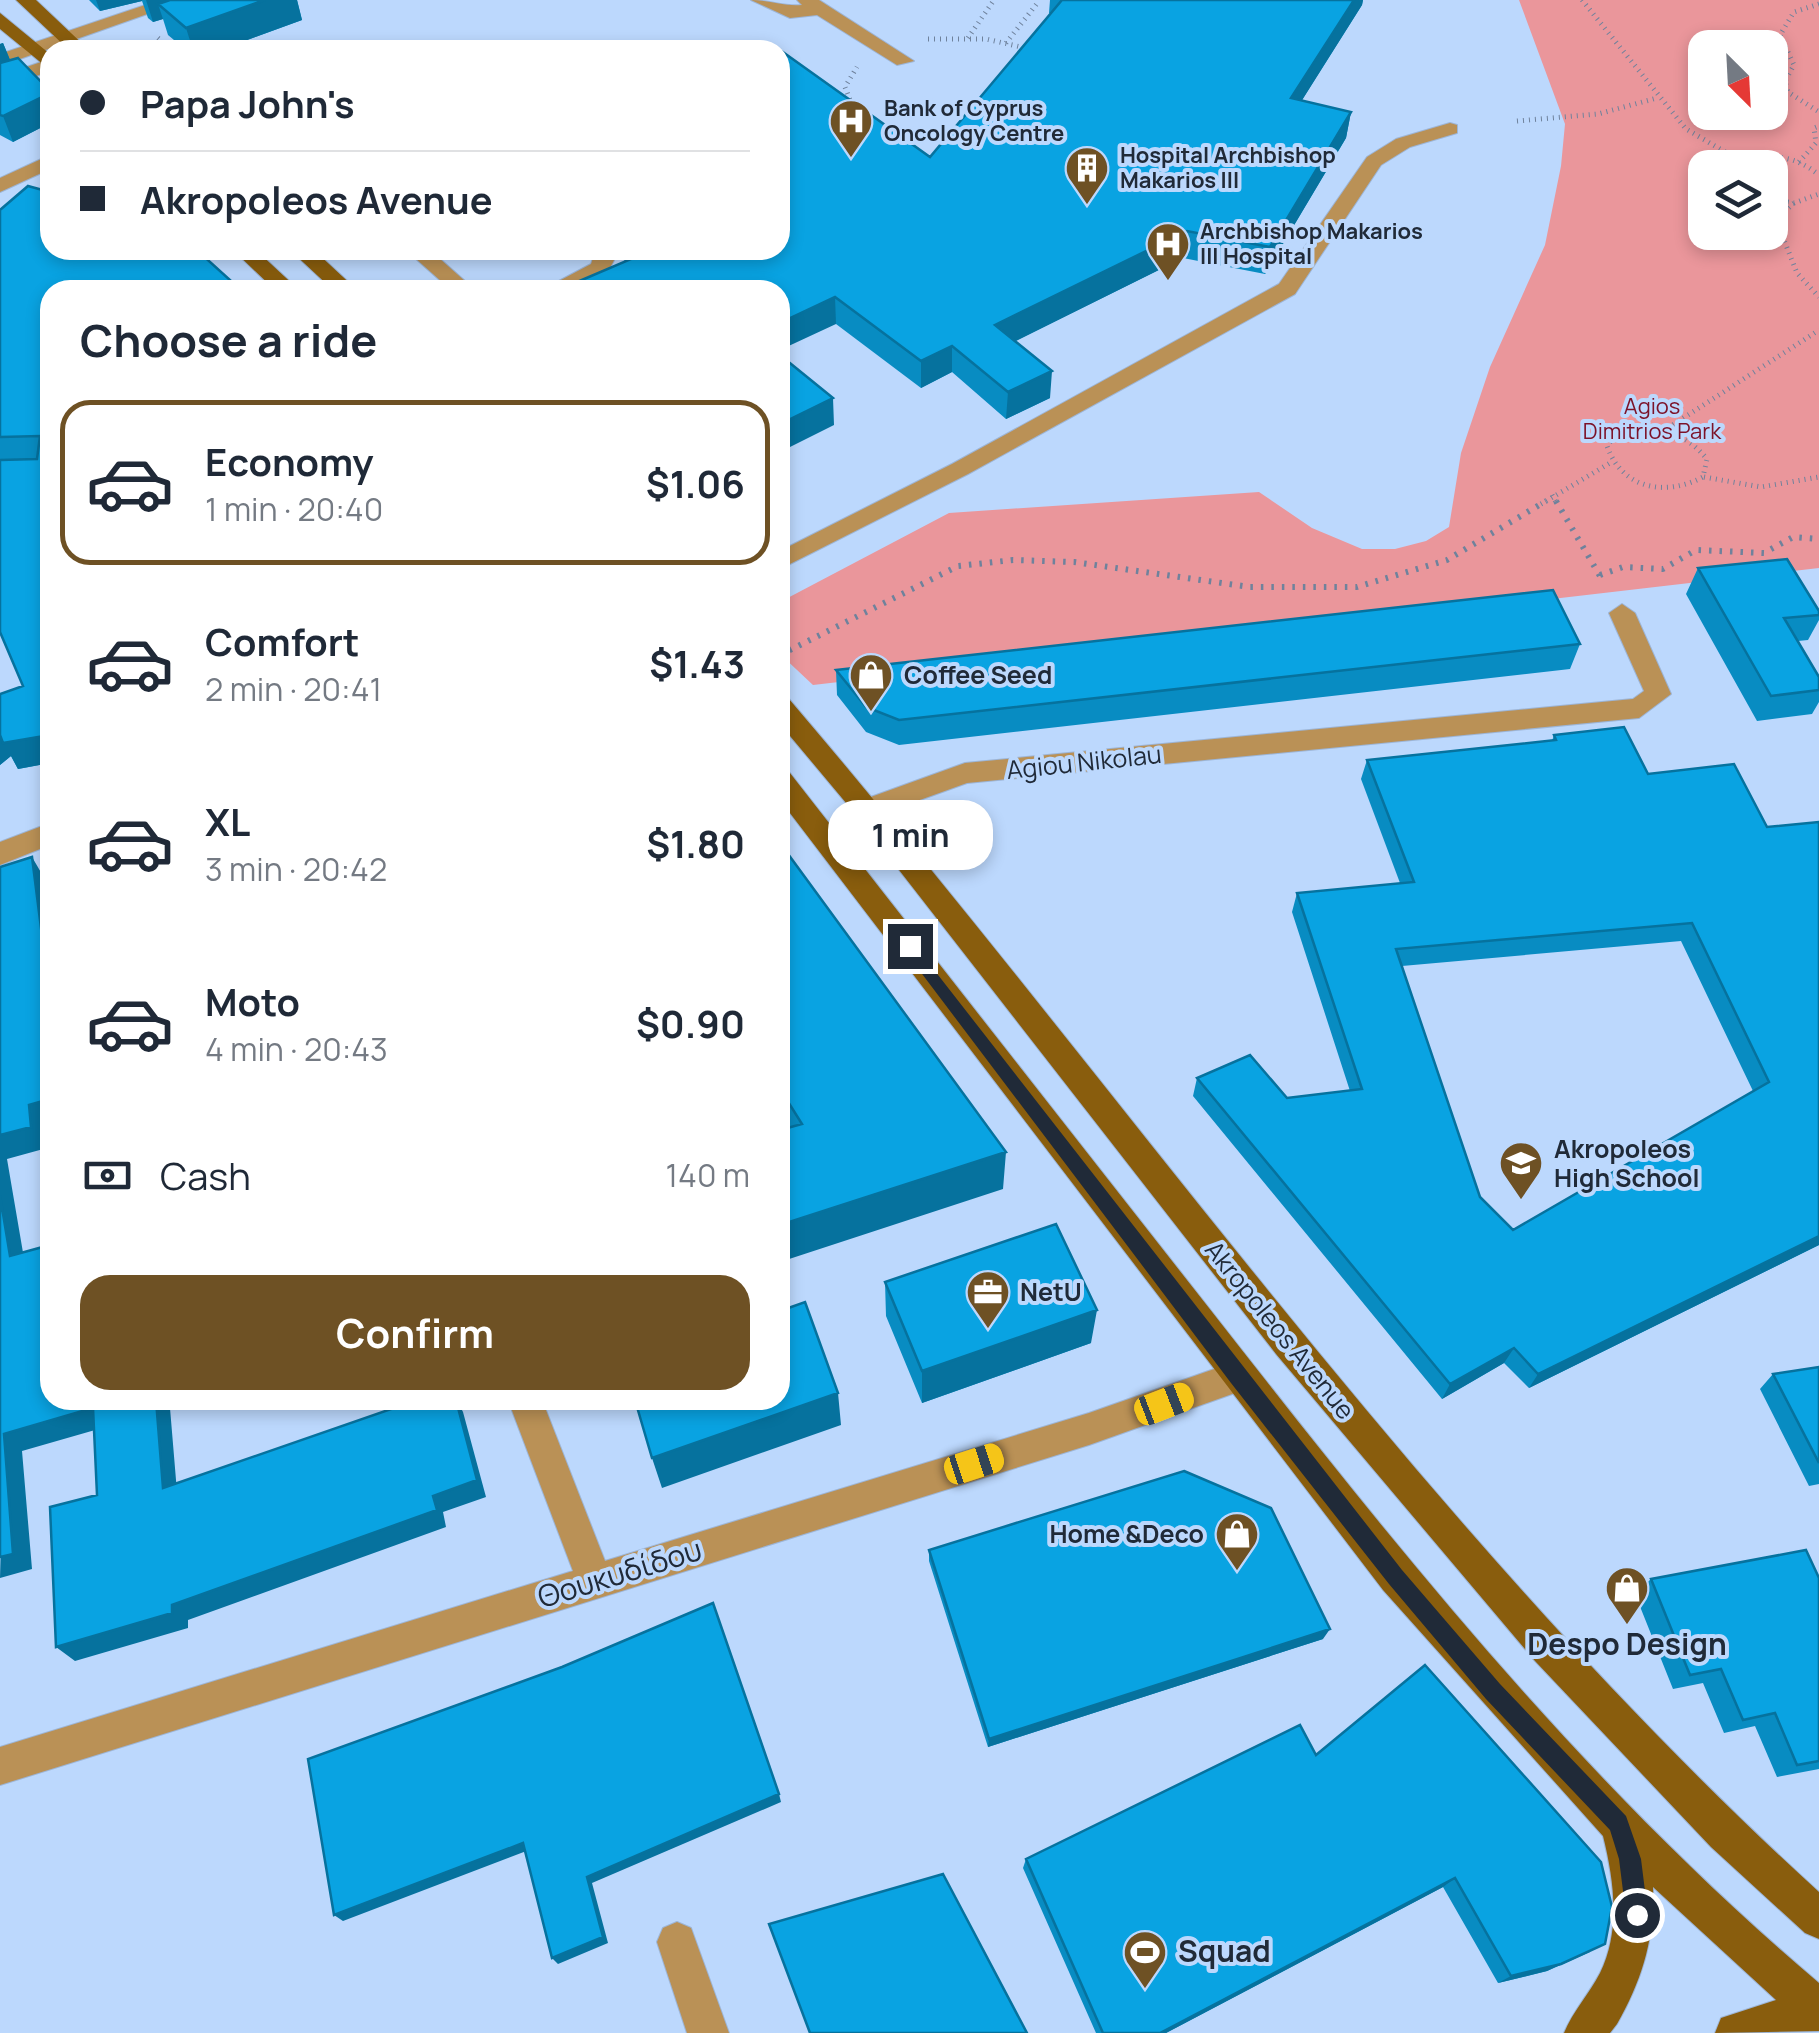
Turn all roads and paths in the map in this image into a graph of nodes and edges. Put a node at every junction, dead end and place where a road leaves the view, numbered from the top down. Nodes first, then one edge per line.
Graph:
1 (25, 0) edge
2 (760, 0) edge
3 (994, 0) edge
4 (1582, 0) edge
5 (1039, 1) edge
6 (813, 4) edge
7 (1819, 4) edge
8 (180, 18) edge
9 (0, 19) edge
10 (968, 38) junction
11 (69, 40) edge
12 (89, 40) edge
13 (121, 40) edge
14 (160, 40) dead end
15 (922, 40) dead end
16 (1006, 44) junction
17 (40, 47) edge
18 (32, 48) junction
19 (1040, 51) edge
20 (40, 56) edge
21 (865, 56) dead end
22 (0, 60) edge
23 (904, 61) dead end
24 (40, 69) edge
25 (0, 83) edge
26 (1657, 98) junction
27 (853, 107) edge
28 (1819, 112) edge
29 (1516, 122) dead end
30 (1819, 126) edge
31 (1450, 129) dead end
32 (886, 130) edge
33 (962, 146) edge
34 (1719, 150) edge
35 (1788, 160) edge
36 (1799, 162) junction
37 (40, 166) edge
38 (1819, 175) edge
39 (0, 186) edge
40 (1819, 194) edge
41 (1788, 201) edge
42 (1794, 202) junction
43 (255, 260) edge
44 (312, 260) edge
45 (430, 260) edge
46 (603, 260) edge
47 (277, 280) edge
48 (335, 280) edge
49 (452, 280) edge
50 (574, 280) edge
51 (1819, 297) edge
52 (1819, 330) edge
53 (1667, 428) junction
54 (1610, 463) junction
55 (1703, 477) junction
56 (1819, 477) edge
57 (1552, 495) junction
58 (1819, 539) edge
59 (790, 556) edge
60 (1600, 575) junction
61 (1622, 613) joint
62 (790, 650) edge
63 (790, 718) edge
64 (790, 793) edge
65 (868, 809) junction
66 (40, 838) edge
67 (0, 854) edge
68 (1237, 1377) junction
69 (529, 1410) edge
70 (594, 1582) junction
71 (0, 1766) edge
72 (1618, 1823) junction
73 (1819, 1920) edge
74 (677, 1942) dead end
75 (1818, 2009) edge
76 (708, 2033) edge
77 (1585, 2033) edge
78 (1736, 2033) edge

1 - 11 main road
2 - 6 street
3 - 10 path
4 - 26 path
5 - 16 path
6 - 23 street
7 - 28 path
8 - 12 street
8 - 13 street
8 - 14 path
9 - 18 main road
10 - 15 path
10 - 16 path
16 - 19 path
17 - 18 street
18 - 20 main road
18 - 22 street
21 - 27 path
24 - 25 street
26 - 29 path
26 - 34 path
30 - 36 path
31 - 59 street
32 - 33 path
35 - 36 path
36 - 38 path
37 - 39 street
40 - 42 path
41 - 42 path
42 - 51 path
43 - 47 main road
44 - 48 main road
45 - 49 street
46 - 50 street
52 - 53 path
53 - 54 path
53 - 55 path
54 - 55 path
54 - 57 path
55 - 56 path
57 - 60 path
57 - 62 path
58 - 60 path
60 - 61 path
61 - 65 street, Agiou Nikolau
63 - 65 main road, Akropoleos Avenue
64 - 68 main road
65 - 73 main road, Akropoleos Avenue
66 - 67 street
68 - 70 street, Θουκυδίδου
68 - 72 main road
69 - 70 street
70 - 71 street, Θουκυδίδου
72 - 75 main road
72 - 77 main road
74 - 76 street
75 - 78 main road

